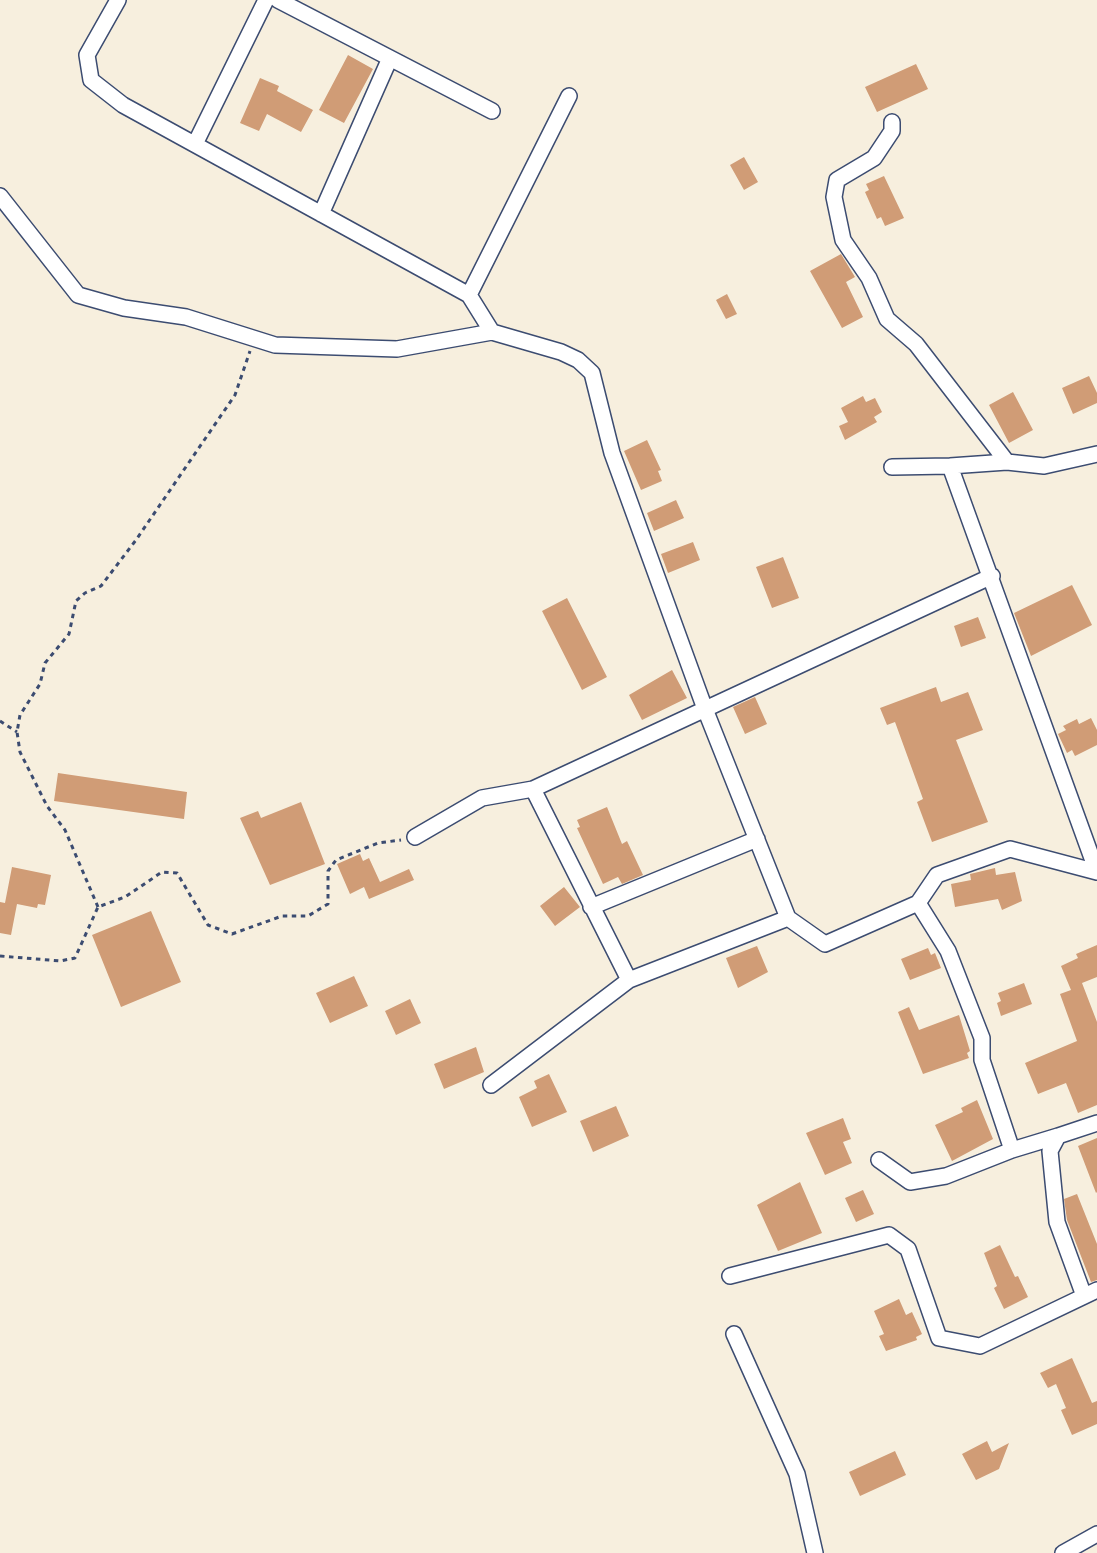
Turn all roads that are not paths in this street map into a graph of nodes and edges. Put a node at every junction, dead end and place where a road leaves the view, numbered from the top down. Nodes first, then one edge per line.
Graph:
1 (118, 0) edge
2 (266, 0) edge
3 (278, 0) edge
4 (390, 58) junction
5 (569, 96) dead end
6 (492, 111) dead end
7 (892, 122) dead end
8 (195, 144) junction
9 (0, 196) edge
10 (321, 214) junction
11 (469, 294) junction
12 (492, 332) junction
13 (1097, 454) edge
14 (1006, 462) junction
15 (950, 466) junction
16 (892, 467) dead end
17 (992, 576) junction
18 (705, 709) junction
19 (533, 789) junction
20 (415, 837) road end
21 (757, 839) junction
22 (1097, 872) edge
23 (918, 903) junction
24 (591, 907) junction
25 (788, 918) junction
26 (629, 980) junction
27 (491, 1085) dead end
28 (1097, 1123) edge
29 (1058, 1136) junction
30 (1012, 1150) junction
31 (879, 1160) dead end
32 (730, 1276) dead end
33 (1090, 1293) edge
34 (734, 1334) dead end
35 (1097, 1534) edge
36 (815, 1553) edge
37 (1063, 1553) edge

1 - 8 street
2 - 8 street
3 - 4 street
4 - 6 street
4 - 10 street
5 - 11 street
7 - 14 street
8 - 10 street
9 - 12 street
10 - 11 street
11 - 12 street
12 - 18 street
13 - 14 street
14 - 15 street
15 - 16 street
15 - 17 street
17 - 18 street
17 - 22 street
18 - 19 street
18 - 21 street
19 - 20 street
19 - 24 street
21 - 24 street
21 - 25 street
22 - 23 street
23 - 25 street
23 - 30 street
24 - 26 street
25 - 26 street
26 - 27 street
28 - 29 street
29 - 30 street
29 - 33 street
30 - 31 street
32 - 33 street
34 - 36 street
35 - 37 street

